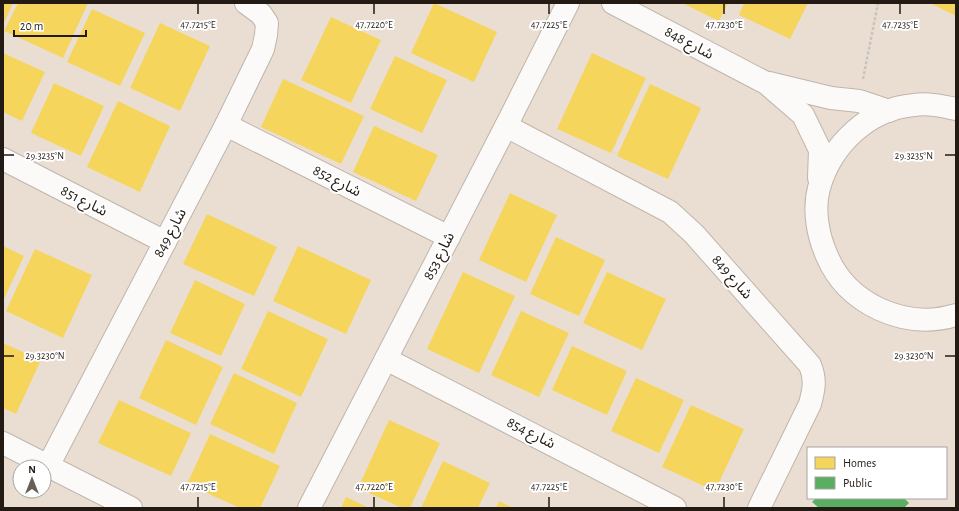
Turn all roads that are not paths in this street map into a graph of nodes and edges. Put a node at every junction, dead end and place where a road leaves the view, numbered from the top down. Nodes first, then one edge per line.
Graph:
1 (246, 3) edge
2 (568, 3) edge
3 (613, 3) edge
4 (766, 83) junction
5 (956, 109) edge
6 (888, 111) junction
7 (226, 125) junction
8 (506, 126) junction
9 (3, 159) edge
10 (819, 189) junction
11 (449, 237) junction
12 (165, 242) junction
13 (952, 318) edge
14 (386, 359) junction
15 (3, 443) edge
16 (34, 459) edge
17 (52, 459) edge
18 (52, 468) edge
19 (131, 508) edge
20 (309, 508) edge
21 (675, 508) edge
22 (759, 508) edge

1 - 7 street, شارع 849
2 - 8 street, شارع 853
3 - 4 street, شارع 848
4 - 6 street, شارع 848
4 - 10 street, شارع 848
5 - 6 street
6 - 10 street
7 - 11 street, شارع 852
7 - 12 street, شارع 849
8 - 11 street, شارع 853
8 - 22 street, شارع 849
9 - 12 street, شارع 851
10 - 13 street
11 - 14 street, شارع 853
12 - 17 street, شارع 849
14 - 20 street, شارع 853
14 - 21 street, شارع 854
15 - 16 street
18 - 19 street

